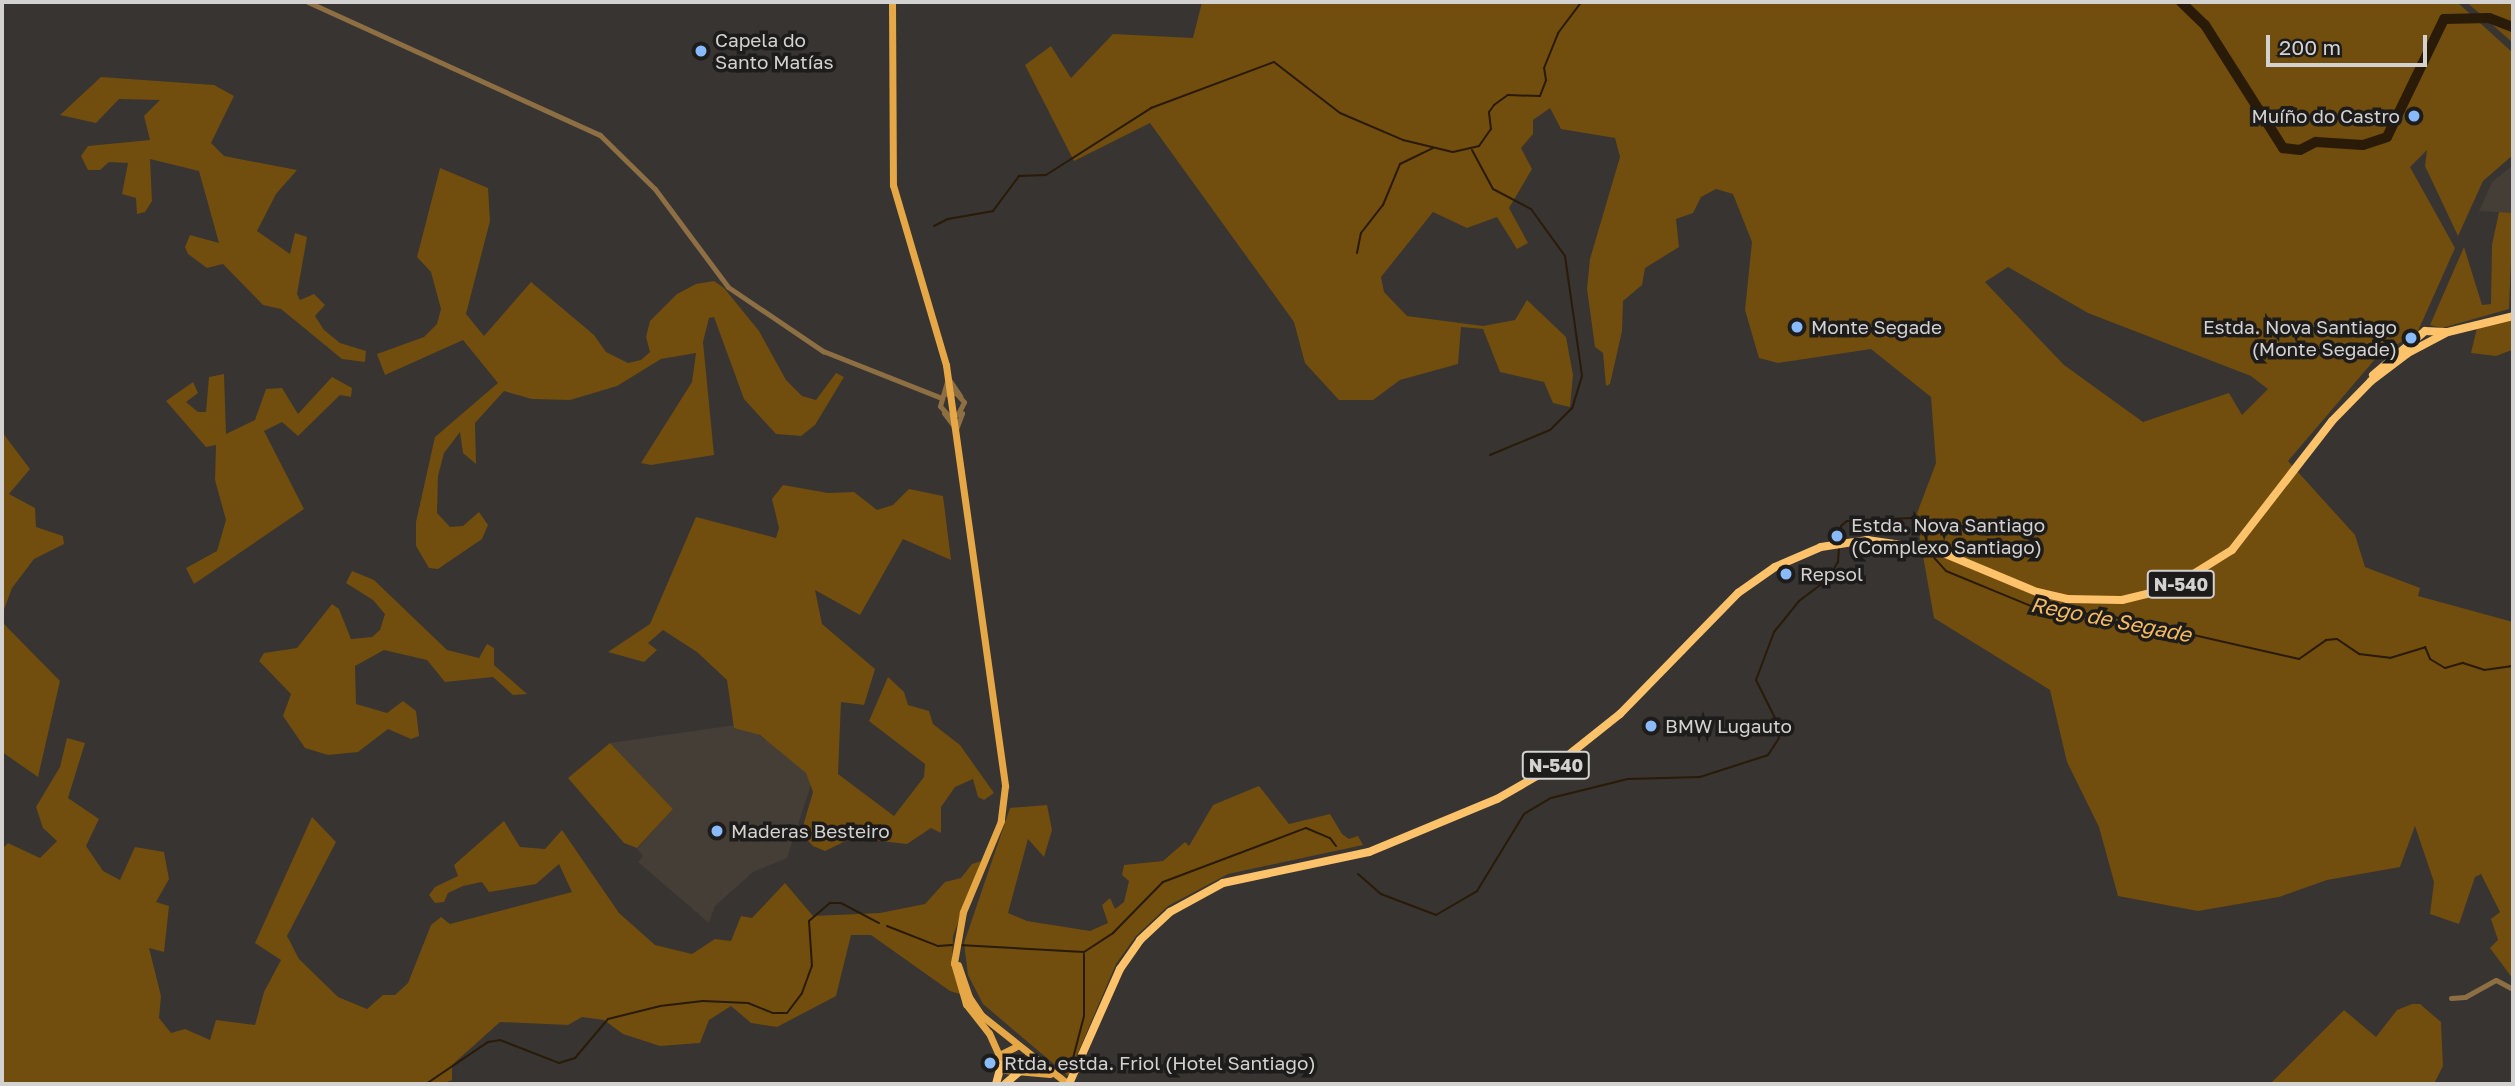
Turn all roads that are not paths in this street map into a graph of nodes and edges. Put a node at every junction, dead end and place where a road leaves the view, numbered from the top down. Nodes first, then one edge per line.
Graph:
1 (308, 2) edge
2 (892, 2) edge
3 (2513, 316) edge
4 (948, 378) junction
5 (950, 393) junction
6 (960, 396) junction
7 (942, 398) junction
8 (944, 413) junction
9 (958, 414) junction
10 (956, 429) junction
11 (956, 940) junction
12 (2513, 989) edge
13 (2451, 998) dead end
14 (1017, 1046) junction
15 (1026, 1054) junction
16 (1001, 1061) junction
17 (1021, 1071) junction
18 (1058, 1077) junction
19 (996, 1084) edge
20 (1005, 1084) edge
21 (1069, 1084) edge

1 - 7 street
2 - 4 main road
3 - 21 highway, N-540
4 - 5 main road
4 - 6 street
4 - 7 street
5 - 6 street
5 - 7 street
5 - 9 main road
6 - 9 street
7 - 8 street
8 - 9 street
8 - 10 street
9 - 10 main road
10 - 11 main road
11 - 14 main road
11 - 16 main road
12 - 13 street
14 - 15 main road
14 - 16 main road
15 - 17 main road
15 - 18 main road
16 - 17 main road
16 - 19 highway
17 - 18 main road
17 - 20 highway
18 - 21 main road

